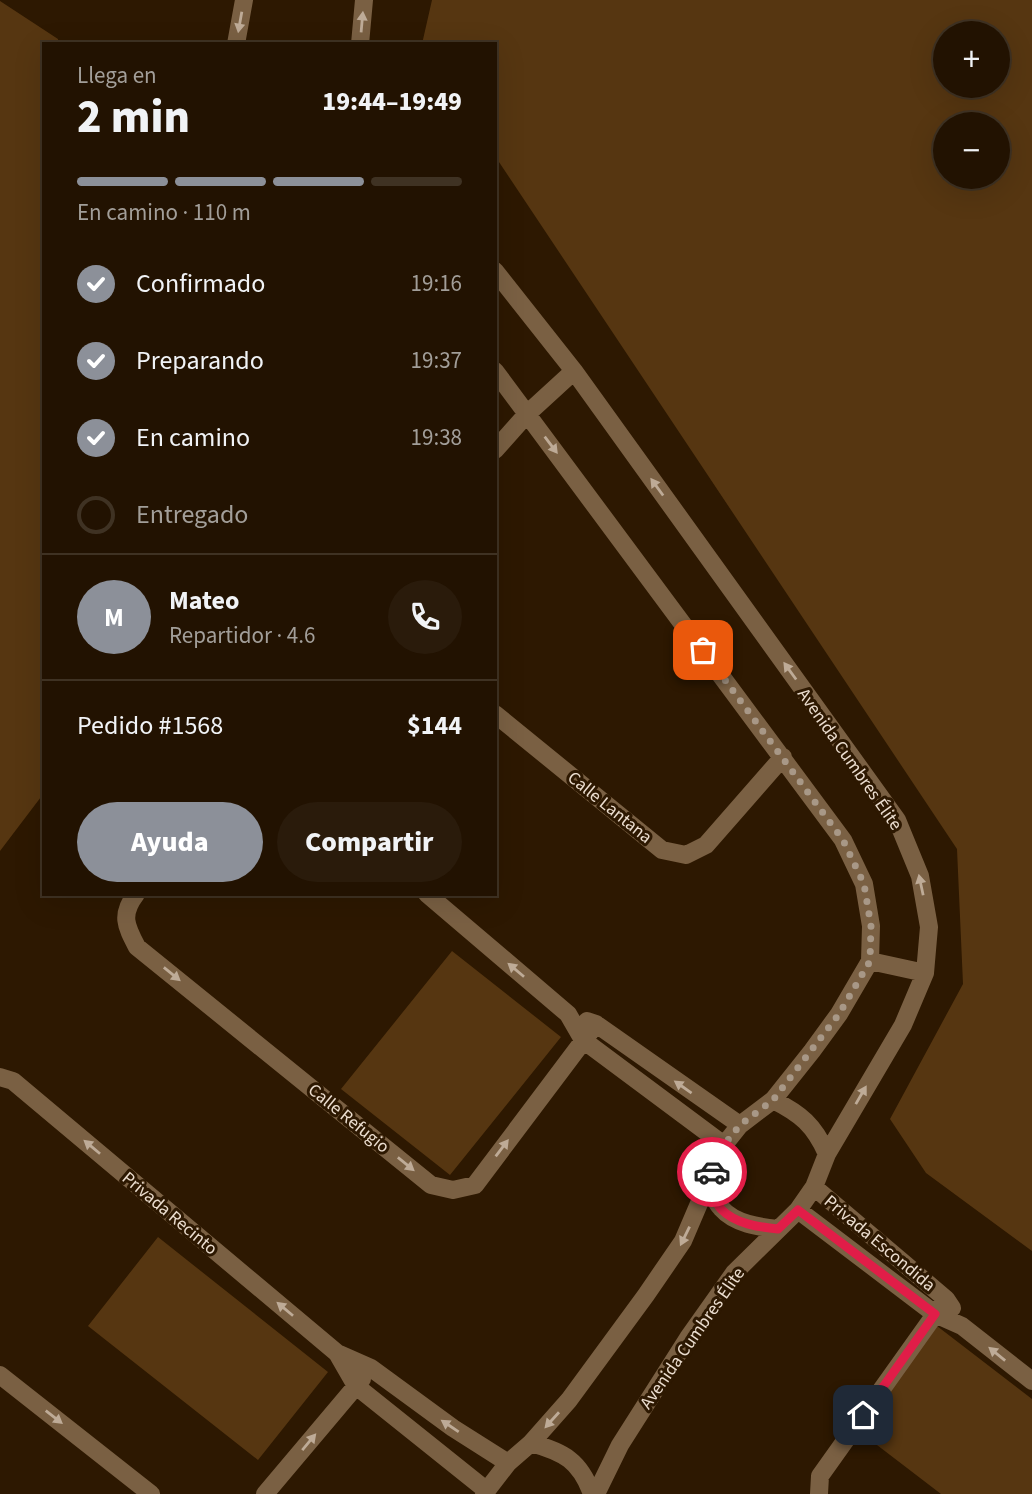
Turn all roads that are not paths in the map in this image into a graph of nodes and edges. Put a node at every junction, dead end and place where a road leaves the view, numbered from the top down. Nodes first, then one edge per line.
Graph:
1 (244, 0) edge
2 (364, 0) edge
3 (236, 42) edge
4 (360, 42) edge
5 (497, 274) edge
6 (574, 371) junction
7 (497, 374) edge
8 (527, 414) junction
9 (497, 448) edge
10 (497, 716) edge
11 (783, 757) junction
12 (134, 896) edge
13 (429, 896) edge
14 (870, 961) junction
15 (925, 973) junction
16 (568, 1014) junction
17 (596, 1024) junction
18 (583, 1040) junction
19 (0, 1077) edge
20 (773, 1100) junction
21 (740, 1125) junction
22 (724, 1145) junction
23 (827, 1154) junction
24 (708, 1183) junction
25 (814, 1187) junction
26 (798, 1210) junction
27 (778, 1229) junction
28 (946, 1298) junction
29 (935, 1314) junction
30 (962, 1326) junction
31 (337, 1353) junction
32 (371, 1368) junction
33 (0, 1375) edge
34 (1032, 1381) edge
35 (356, 1386) junction
36 (531, 1443) junction
37 (508, 1463) junction
38 (485, 1492) edge
39 (151, 1494) edge
40 (265, 1494) edge
41 (594, 1494) edge
42 (819, 1494) edge

1 -> 3 street
4 -> 2 street
5 - 6 street, Avenida Cumbres Élite
6 - 8 street
15 -> 6 street, Avenida Cumbres Élite
7 - 8 street
8 - 9 street
8 -> 11 street
10 - 11 street, Calle Lantana
11 - 14 street
12 -> 18 street, Calle Refugio
16 -> 13 street
14 - 15 street
14 - 20 street
23 -> 15 street, Avenida Cumbres Élite
16 - 17 street
16 - 18 street
17 - 18 street, Calle Refugio
21 -> 17 street
18 - 22 street
31 -> 19 street, Privada Recinto
20 - 21 street
20 - 23 street
21 - 22 street
22 - 24 street
23 - 25 street, Avenida Cumbres Élite
24 - 27 street
24 -> 36 street
25 - 26 street, Avenida Cumbres Élite
25 - 28 street, Privada Escondida
26 - 27 street, Avenida Cumbres Élite
26 - 29 street, Privada Escondida
27 - 41 street, Avenida Cumbres Élite
28 - 29 street, Privada Escondida
28 - 30 street, Privada Escondida
29 - 30 street, Privada Escondida
29 - 42 street, Privada Escondida
34 -> 30 street, Privada Escondida
31 - 32 street, Privada Recinto
31 - 35 street, Privada Recinto
32 - 35 street
37 -> 32 street, Privada Recinto
33 -> 39 street
35 - 38 street, Privada Recinto
40 -> 35 street
36 - 37 street
36 - 41 street
37 - 38 street

